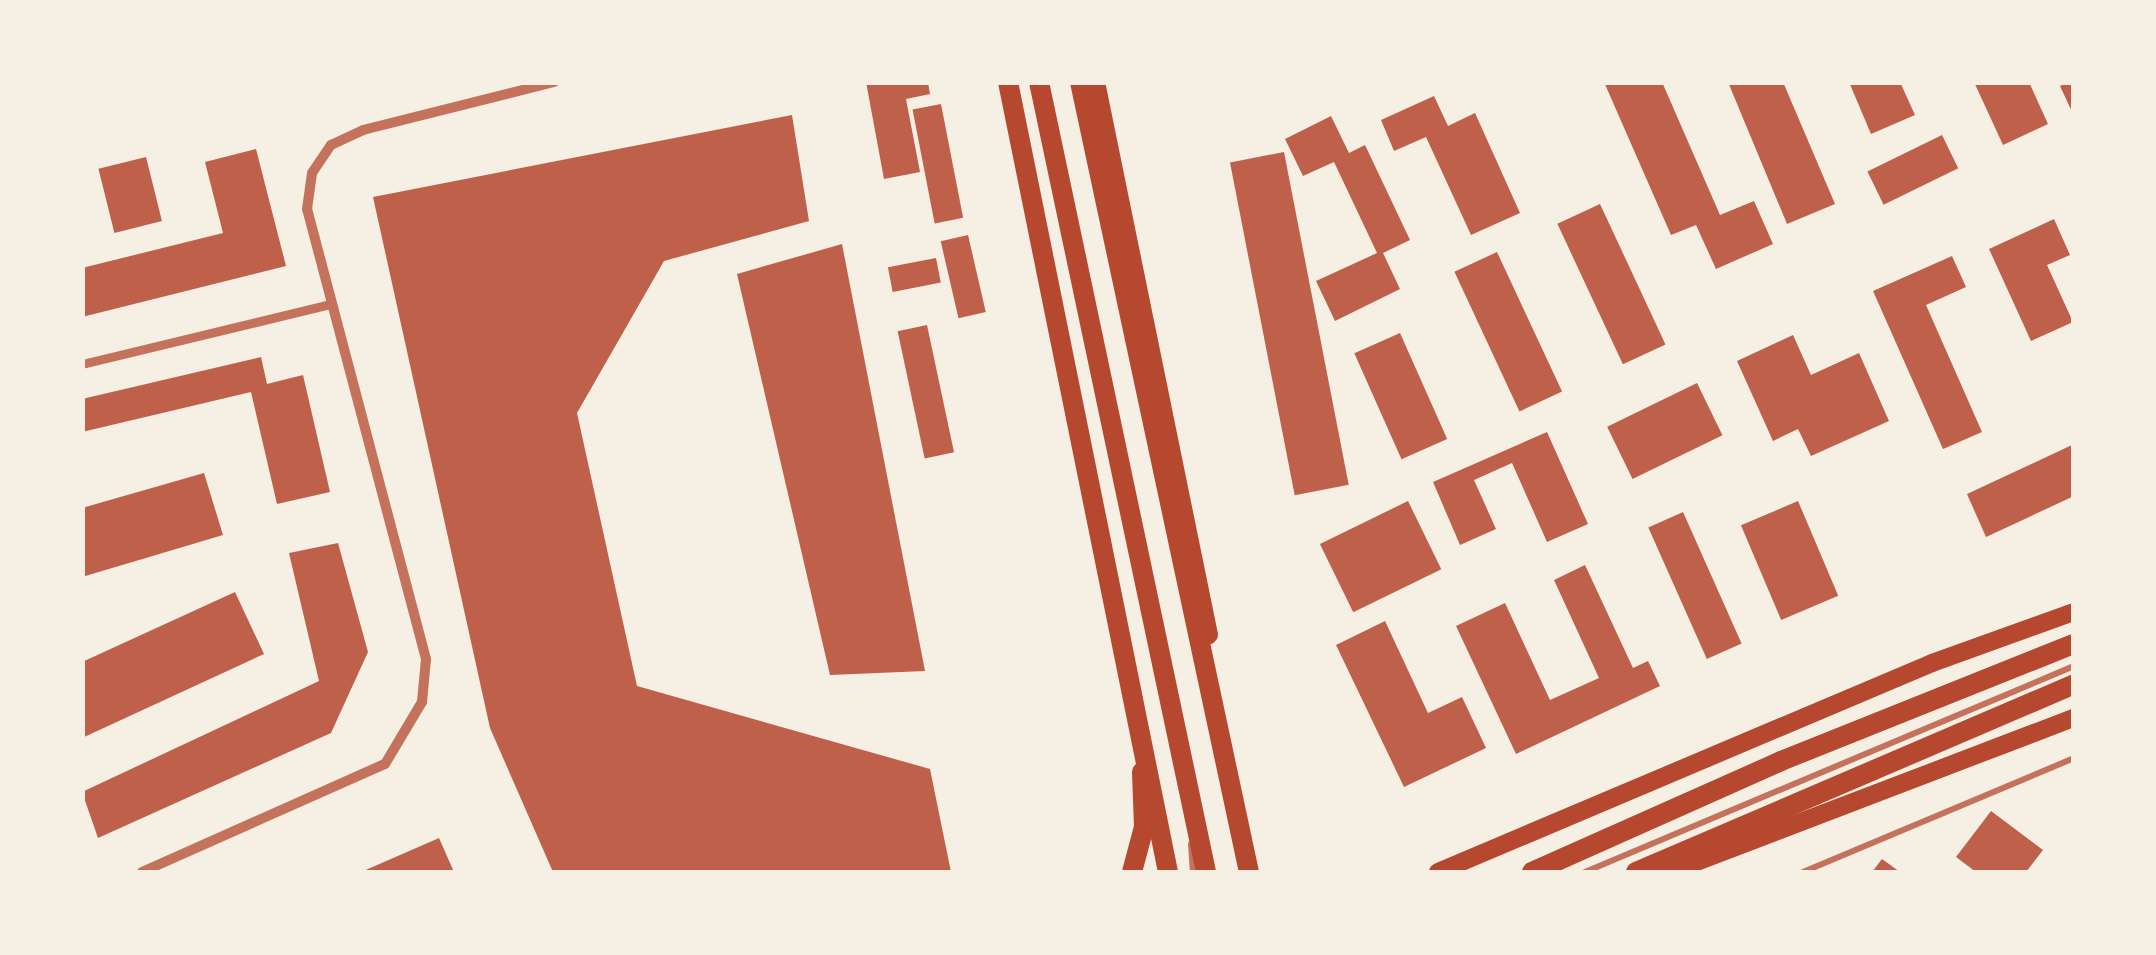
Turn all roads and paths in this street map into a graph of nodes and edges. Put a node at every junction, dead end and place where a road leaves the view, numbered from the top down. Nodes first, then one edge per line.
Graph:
1 (554, 82) edge
2 (1004, 82) edge
3 (1041, 82) edge
4 (1080, 82) edge
5 (1095, 82) edge
6 (330, 304) junction
7 (82, 364) edge
8 (2074, 612) edge
9 (2074, 644) edge
10 (2074, 666) edge
11 (2074, 684) edge
12 (1139, 715) junction
13 (2074, 718) edge
14 (2074, 758) edge
15 (1188, 812) junction
16 (142, 872) edge
17 (1132, 872) edge
18 (1165, 872) edge
19 (1193, 872) edge
20 (1209, 872) edge
21 (1249, 872) edge
22 (1257, 872) edge
23 (1438, 872) edge
24 (1532, 872) edge
25 (1584, 872) edge
26 (1636, 872) edge
27 (1670, 872) edge
28 (1804, 872) edge

1 - 6 street
2 - 12 main road
2 - 18 main road
3 - 15 lane
3 - 20 main road
4 - 21 main road
5 - 22 main road
6 - 7 street
6 - 16 street
8 - 23 main road
9 - 24 main road
10 - 25 lane
11 - 26 main road
12 - 17 main road
12 - 18 main road
13 - 27 main road
14 - 28 lane
15 - 19 lane
15 - 20 lane

